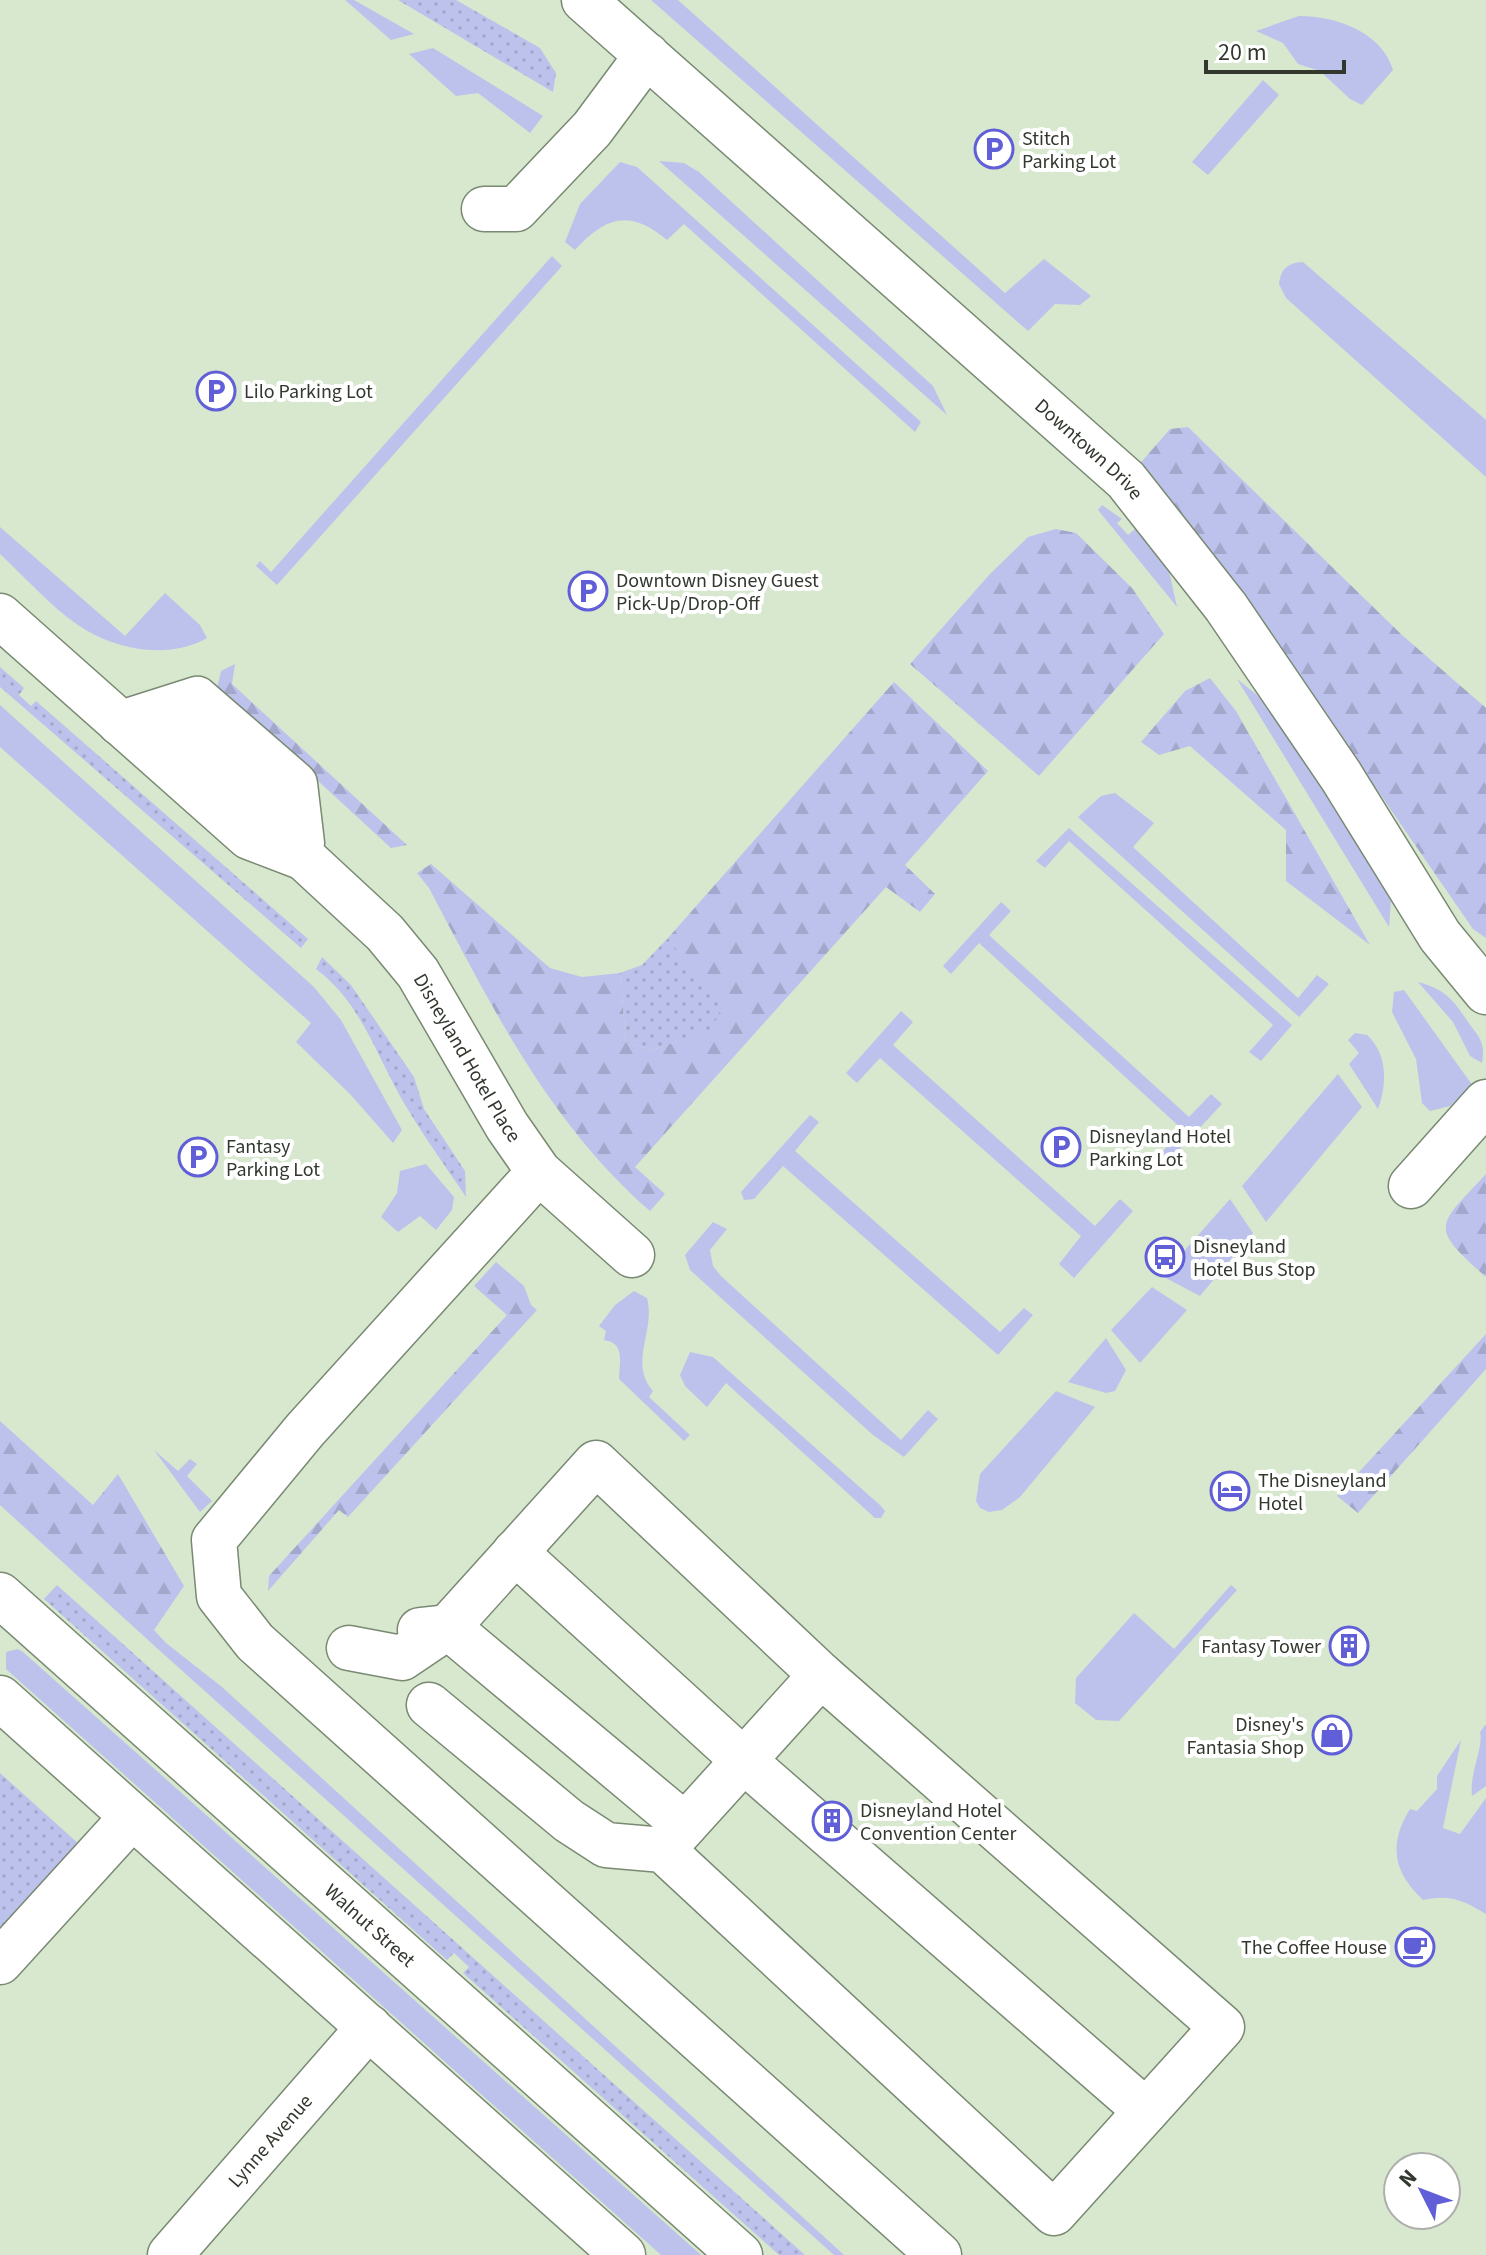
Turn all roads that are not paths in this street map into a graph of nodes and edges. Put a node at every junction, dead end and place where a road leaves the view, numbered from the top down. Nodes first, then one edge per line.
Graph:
1 (584, 0) edge
2 (647, 55) junction
3 (484, 209) dead end
4 (0, 616) edge
5 (120, 723) junction
6 (304, 858) junction
7 (1486, 992) edge
8 (1486, 1102) edge
9 (539, 1172) junction
10 (1411, 1186) dead end
11 (632, 1255) dead end
12 (515, 1552) junction
13 (0, 1595) edge
14 (448, 1627) junction
15 (361, 1635) dead end
16 (821, 1675) junction
17 (0, 1698) edge
18 (429, 1705) dead end
19 (743, 1760) junction
20 (131, 1818) junction
21 (674, 1838) junction
22 (0, 1962) edge
23 (369, 2027) junction
24 (1146, 2111) junction
25 (170, 2255) edge
26 (623, 2255) edge
27 (740, 2255) edge
28 (939, 2255) edge

1 - 2 street, Downtown Drive
2 - 3 street
2 - 7 street, Downtown Drive
4 - 5 street
5 - 6 street
5 - 6 street
6 - 9 street, Disneyland Hotel Place
8 - 10 street
9 - 11 street, Disneyland Hotel Place
9 - 28 street
12 - 14 street
12 - 16 street
12 - 19 street
13 - 27 street, Walnut Street
14 - 15 street
14 - 21 street
16 - 19 street
16 - 24 street
17 - 20 street
18 - 21 street
19 - 21 street
19 - 24 street
20 - 22 street
20 - 23 street
21 - 24 street
23 - 25 street, Lynne Avenue
23 - 26 street

